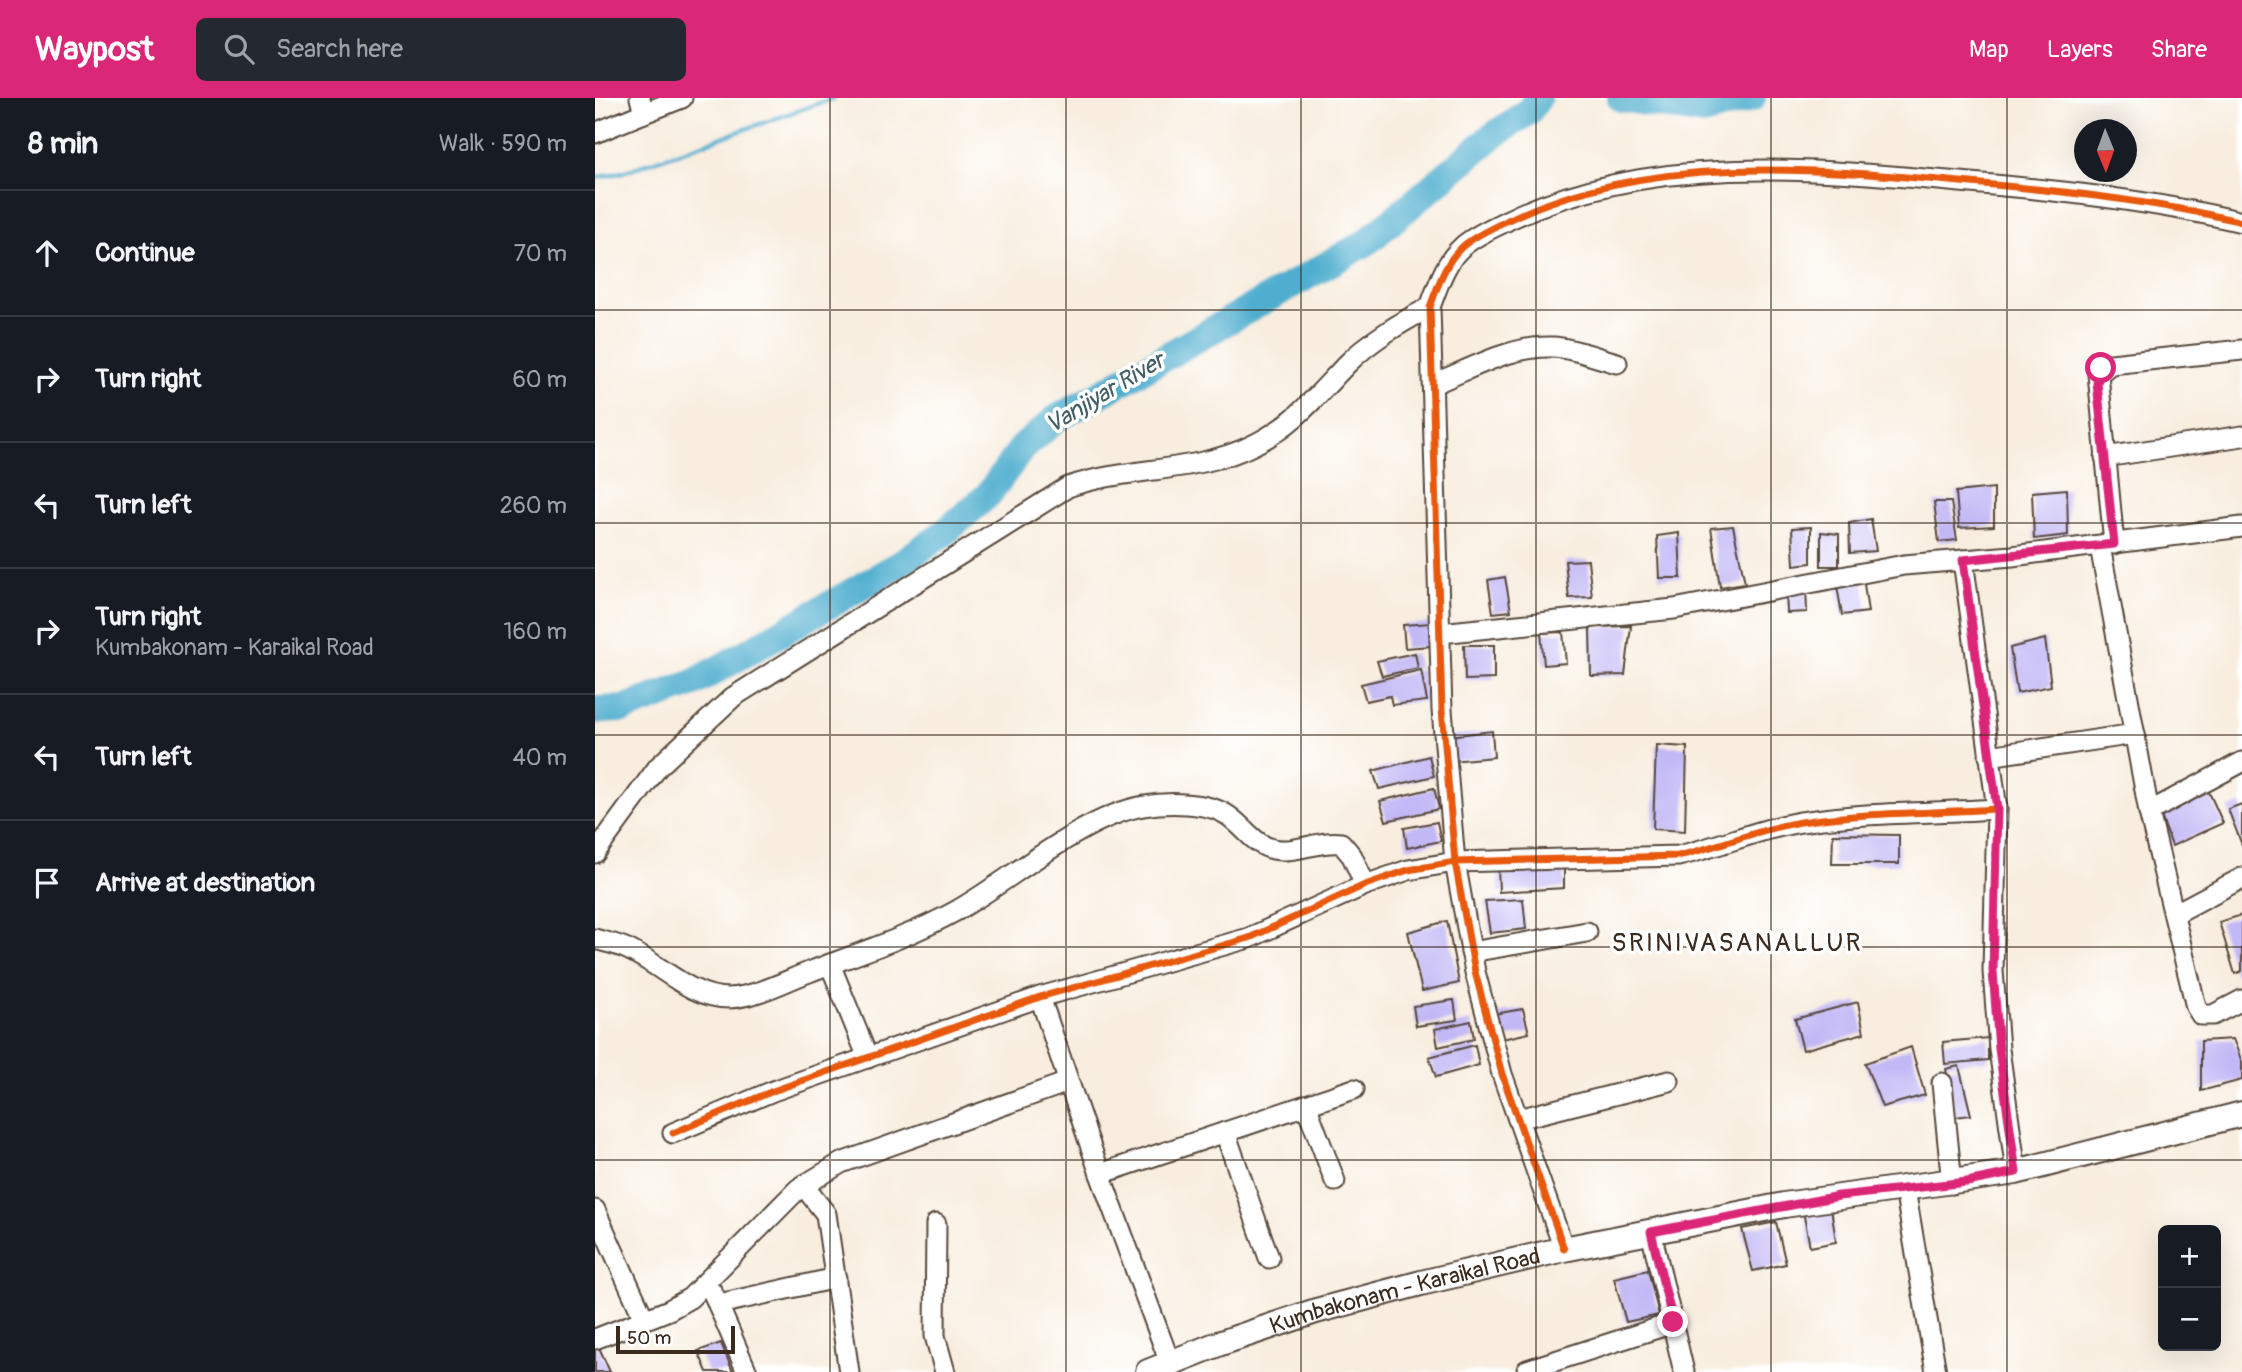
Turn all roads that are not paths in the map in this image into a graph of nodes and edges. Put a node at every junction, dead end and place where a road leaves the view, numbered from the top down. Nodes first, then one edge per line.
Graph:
1 (682, 98) edge
2 (642, 105) edge
3 (595, 133) edge
4 (2242, 222) edge
5 (1430, 307) junction
6 (2242, 350) edge
7 (1618, 363) dead end
8 (1433, 384) junction
9 (2242, 436) edge
10 (2105, 457) junction
11 (2242, 527) edge
12 (2107, 545) junction
13 (1963, 560) junction
14 (1440, 633) junction
15 (2135, 734) junction
16 (1989, 756) junction
17 (2242, 762) edge
18 (1997, 809) junction
19 (2149, 812) junction
20 (595, 853) edge
21 (1455, 862) junction
22 (2242, 878) edge
23 (1365, 885) junction
24 (2174, 914) junction
25 (1587, 932) dead end
26 (595, 939) edge
27 (1471, 952) junction
28 (830, 964) junction
29 (1040, 997) junction
30 (2242, 1000) edge
31 (867, 1058) junction
32 (1068, 1082) junction
33 (1669, 1082) dead end
34 (1942, 1083) dead end
35 (1354, 1089) dead end
36 (1306, 1105) junction
37 (2242, 1114) edge
38 (1518, 1119) junction
39 (1225, 1132) junction
40 (673, 1133) dead end
41 (2016, 1172) junction
42 (1100, 1174) junction
43 (1335, 1181) dead end
44 (1952, 1184) junction
45 (803, 1185) junction
46 (1905, 1189) junction
47 (595, 1210) edge
48 (936, 1224) dead end
49 (1651, 1232) junction
50 (1564, 1249) junction
51 (1269, 1258) dead end
52 (836, 1279) junction
53 (708, 1282) junction
54 (719, 1304) junction
55 (644, 1320) junction
56 (1673, 1322) junction
57 (595, 1339) edge
58 (1159, 1368) edge
59 (1527, 1370) dead end
60 (747, 1372) edge
61 (849, 1372) edge
62 (945, 1372) edge
63 (1684, 1372) edge
64 (1936, 1372) edge

1 - 2 street
2 - 3 street
4 - 5 street
5 - 8 street
5 - 20 street
6 - 10 street
7 - 8 street
8 - 14 street
9 - 10 street
10 - 12 street
11 - 12 street
12 - 13 street
12 - 15 street
13 - 14 street
13 - 16 street
14 - 21 street
15 - 16 street
15 - 19 street
16 - 18 street
17 - 19 street
18 - 21 street
18 - 41 street
19 - 24 street
21 - 23 street
21 - 27 street
22 - 24 street
23 - 28 street
23 - 29 street
24 - 30 street
25 - 27 street
26 - 28 street
27 - 38 street
28 - 31 street
29 - 31 street
29 - 32 street
31 - 40 street
32 - 42 street
32 - 45 street
33 - 38 street
34 - 44 street
35 - 36 street
36 - 39 street
36 - 43 street
37 - 41 main road, Kumbakonam - Karaikal Road
38 - 50 street
39 - 42 street
39 - 51 street
41 - 44 main road, Kumbakonam - Karaikal Road
42 - 58 street
44 - 46 main road, Kumbakonam - Karaikal Road
45 - 52 street
45 - 53 street
46 - 49 main road, Kumbakonam - Karaikal Road
46 - 64 street
47 - 55 street
48 - 62 street
49 - 50 main road, Kumbakonam - Karaikal Road
49 - 56 street
50 - 58 main road, Kumbakonam - Karaikal Road
52 - 54 street
52 - 61 street
53 - 54 street
53 - 55 street
54 - 60 street
55 - 57 street
56 - 59 street
56 - 63 street

